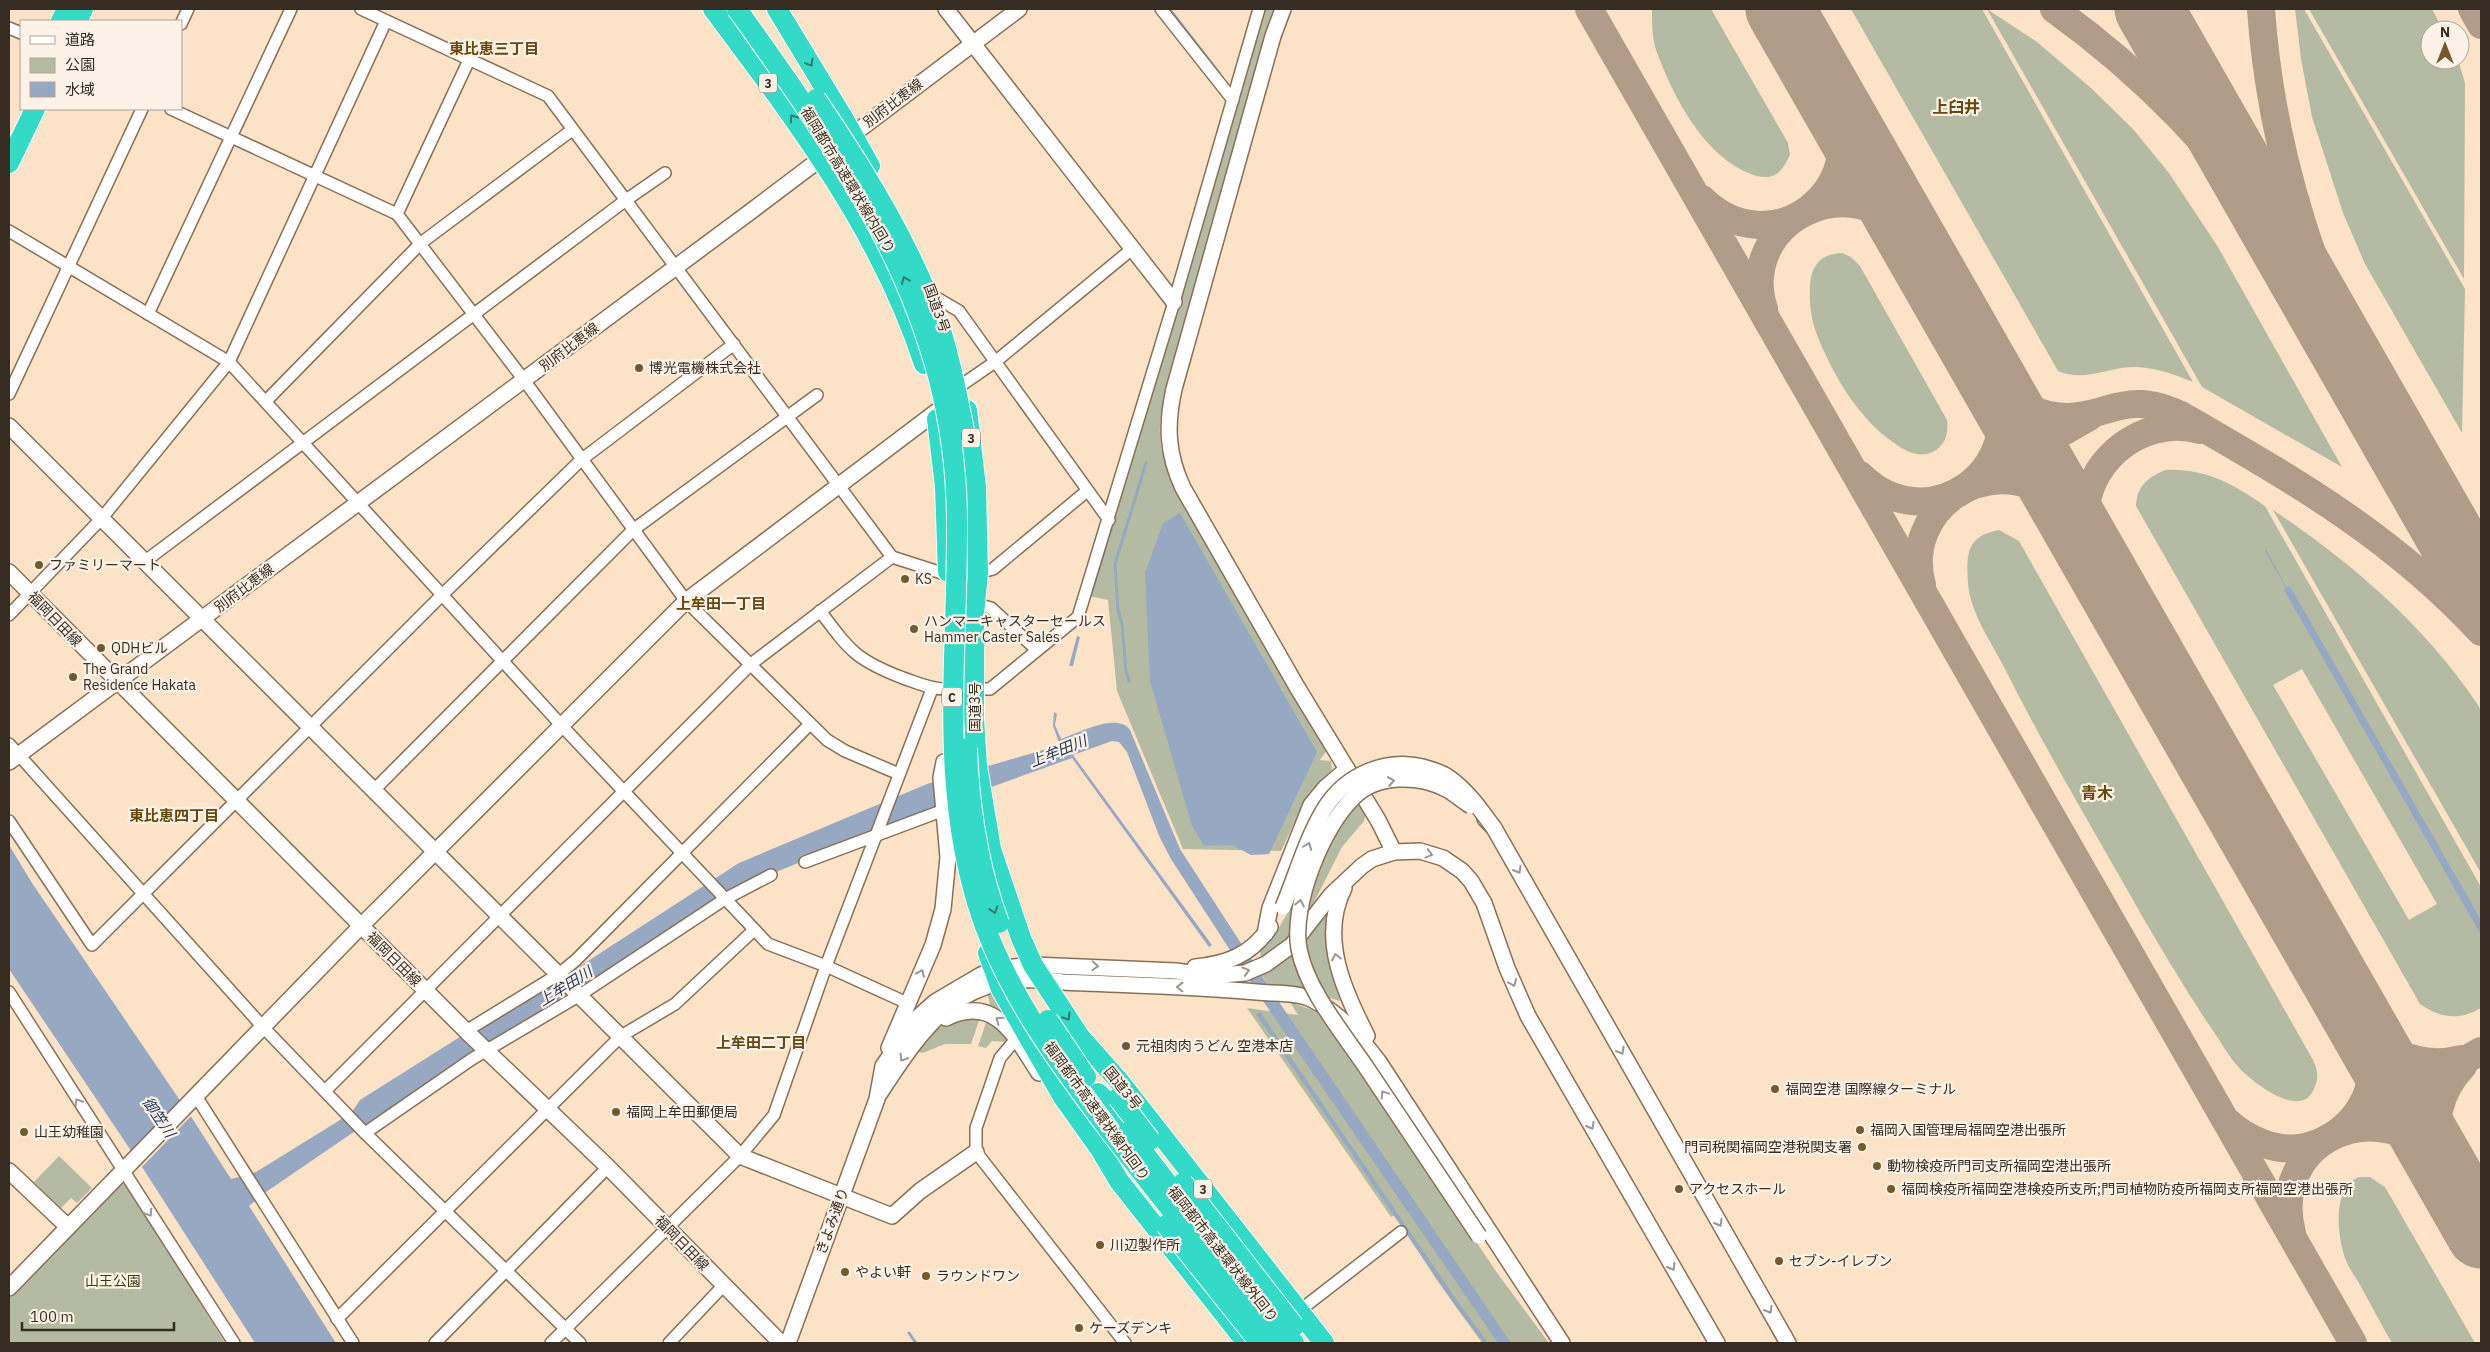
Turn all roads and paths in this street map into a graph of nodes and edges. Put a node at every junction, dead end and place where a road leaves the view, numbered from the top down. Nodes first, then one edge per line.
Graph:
1 (188, 9) edge
2 (291, 9) edge
3 (361, 9) edge
4 (713, 9) edge
5 (753, 9) edge
6 (777, 9) edge
7 (946, 9) edge
8 (1019, 9) edge
9 (1161, 9) edge
10 (1259, 9) edge
11 (1283, 9) edge
12 (734, 13) edge
13 (386, 21) junction
14 (182, 22) edge
15 (972, 44) junction
16 (468, 60) junction
17 (764, 77) junction
18 (1233, 100) junction
19 (20, 110) edge
20 (35, 110) edge
21 (142, 110) edge
22 (174, 110) edge
23 (572, 130) junction
24 (852, 134) junction
25 (9, 135) edge
26 (230, 136) junction
27 (822, 158) junction
28 (9, 163) edge
29 (665, 174) dead end
30 (314, 176) junction
31 (626, 200) junction
32 (397, 214) junction
33 (9, 231) edge
34 (421, 243) junction
35 (1132, 248) junction
36 (67, 266) junction
37 (676, 267) junction
38 (935, 297) junction
39 (1174, 302) junction
40 (148, 314) junction
41 (474, 314) junction
42 (734, 344) junction
43 (229, 362) junction
44 (995, 362) junction
45 (524, 380) junction
46 (962, 384) junction
47 (9, 394) edge
48 (817, 395) dead end
49 (266, 402) junction
50 (936, 412) junction
51 (788, 416) junction
52 (9, 426) edge
53 (304, 442) junction
54 (581, 460) junction
55 (840, 487) junction
56 (1087, 491) junction
57 (359, 502) junction
58 (102, 518) junction
59 (1109, 520) junction
60 (633, 530) junction
61 (892, 557) junction
62 (144, 562) junction
63 (9, 572) edge
64 (978, 573) junction
65 (948, 575) junction
66 (31, 594) junction
67 (442, 595) junction
68 (686, 601) junction
69 (976, 604) junction
70 (820, 611) junction
71 (9, 615) edge
72 (202, 620) junction
73 (1037, 650) junction
74 (504, 661) junction
75 (750, 664) junction
76 (118, 683) junction
77 (938, 689) junction
78 (975, 689) junction
79 (809, 725) junction
80 (562, 726) junction
81 (311, 728) junction
82 (12, 753) edge
83 (1347, 770) junction
84 (899, 774) junction
85 (374, 790) junction
86 (623, 791) junction
87 (237, 802) junction
88 (945, 807) junction
89 (9, 821) edge
90 (1494, 828) junction
91 (878, 830) junction
92 (1394, 852) junction
93 (437, 853) junction
94 (681, 853) junction
95 (805, 862) dead end
96 (1352, 874) junction
97 (771, 875) dead end
98 (144, 894) junction
99 (724, 898) junction
100 (499, 915) junction
101 (361, 926) junction
102 (754, 930) junction
103 (1265, 934) junction
104 (826, 966) junction
105 (1176, 970) junction
106 (1038, 972) junction
107 (996, 975) junction
108 (561, 977) junction
109 (425, 989) junction
110 (9, 992) edge
111 (578, 993) junction
112 (907, 1003) junction
113 (940, 1012) junction
114 (263, 1027) junction
115 (468, 1033) junction
116 (621, 1036) junction
117 (1080, 1037) junction
118 (1016, 1039) junction
119 (485, 1050) junction
120 (1379, 1062) junction
121 (883, 1066) junction
122 (325, 1091) junction
123 (1063, 1097) junction
124 (1092, 1097) junction
125 (194, 1098) junction
126 (877, 1098) junction
127 (546, 1109) junction
128 (363, 1132) junction
129 (976, 1152) junction
130 (1107, 1155) junction
131 (740, 1156) junction
132 (1143, 1163) junction
133 (127, 1168) junction
134 (608, 1168) junction
135 (9, 1171) edge
136 (842, 1195) junction
137 (444, 1212) junction
138 (68, 1227) junction
139 (666, 1227) junction
140 (1401, 1232) dead end
141 (505, 1270) junction
142 (723, 1286) junction
143 (9, 1288) edge
144 (1299, 1310) junction
145 (1545, 1318) junction
146 (337, 1319) junction
147 (565, 1329) junction
148 (1304, 1341) edge
149 (234, 1343) edge
150 (352, 1343) edge
151 (435, 1343) edge
152 (551, 1343) edge
153 (580, 1343) edge
154 (669, 1343) edge
155 (781, 1343) edge
156 (788, 1343) edge
157 (1125, 1343) edge
158 (1247, 1343) edge
159 (1260, 1343) edge
160 (1278, 1343) edge
161 (1324, 1343) edge
162 (1562, 1343) edge
163 (1717, 1343) edge
164 (1788, 1343) edge

1 - 14 street
2 - 26 street
3 - 13 street
4 - 17 highway, 3
5 -> 124 highway, 福岡都市高速環状線外回り / C, bridge
6 -> 24 highway, 国道3号 / 3
7 - 15 street
8 - 15 street, 別府比恵線
9 - 18 street
10 - 18 street
11 - 83 street
12 - 17 highway
124 -> 12 highway, 福岡都市高速環状線内回り / C, bridge
13 - 16 street
13 - 30 street
15 - 24 street, 別府比恵線
15 - 35 street
16 - 23 street
16 - 32 street
27 -> 17 highway, 3
18 - 39 street
19 - 25 highway
20 - 28 highway
21 - 36 street
22 - 26 street
23 - 31 street
23 - 34 street
24 - 27 street, 別府比恵線
24 - 38 highway, 国道3号 / 3
26 - 30 street
26 - 40 street
27 - 37 street, 別府比恵線
27 - 50 highway, 3
29 - 31 street
30 - 32 street
30 - 43 street
31 - 37 street
31 - 41 street
32 - 34 street
33 - 36 street
34 - 41 street
34 - 49 street
35 - 39 street
35 - 44 street
36 - 40 street
36 - 47 street
37 - 42 street
37 - 45 street, 別府比恵線
38 - 44 street
38 - 46 highway, 国道3号 / 3
39 - 59 street
40 - 43 street
41 - 45 street
41 - 53 street
42 - 51 street
42 - 54 street
43 - 49 street
43 - 58 street
44 - 46 street
44 - 56 street
45 - 54 street
45 - 57 street, 別府比恵線
46 - 64 highway, 国道3号 / 3
48 - 51 street
49 - 53 street
50 - 55 street
50 - 65 highway, 3
51 - 55 street
51 - 60 street
52 - 58 street
53 - 57 street
53 - 62 street
54 - 60 street
54 - 67 street
55 - 61 street
55 - 68 street
56 - 59 street
56 - 64 street
57 - 67 street
57 - 72 street, 別府比恵線
58 - 62 street
58 - 66 street
59 - 73 street
60 - 68 street
60 - 74 street
61 - 65 street
61 - 70 street
62 - 72 street
63 - 66 street, 福岡日田線
64 - 69 highway, 国道3号 / 3
65 - 77 highway, 3
66 - 71 street
66 - 76 street, 福岡日田線
67 - 74 street
67 - 81 street
68 - 75 street
68 - 80 street
69 - 73 street
69 - 78 highway, 国道3号 / 3
70 - 75 street
70 - 77 street
72 - 76 street, 別府比恵線
72 - 81 street
73 - 78 street
74 - 80 street
74 - 85 street
75 - 79 street
75 - 86 street
76 - 82 street, 別府比恵線
76 - 87 street, 福岡日田線
77 - 84 street
77 - 88 highway, 3
78 - 106 highway, 国道3号 / 3
79 - 84 street
79 - 94 street
80 - 86 street
80 - 93 street
81 - 85 street
81 - 87 street
82 - 98 street
83 - 92 street
83 - 103 street
84 - 91 street
85 - 93 street
86 - 94 street
86 - 100 street
87 - 98 street
87 - 101 street, 福岡日田線
88 - 91 street
88 - 107 highway, 3
112 -> 88 street
89 - 98 street
103 -> 90 street, bridge
145 -> 90 street, bridge
90 -> 164 street
91 - 95 street
91 - 104 street
92 - 96 street
92 -> 163 street
93 - 100 street
93 - 101 street
94 - 99 street
94 - 108 street
105 -> 96 street
120 -> 96 street
97 - 99 street
98 - 114 street
99 - 102 street
99 - 111 street
100 - 108 street
100 - 109 street
101 - 109 street, 福岡日田線
101 - 114 street
102 - 104 street
102 - 116 street
103 - 105 street
104 - 112 street
104 - 131 street
106 -> 105 street
106 - 107 street
106 -> 117 highway, 国道3号 / 3
120 -> 106 street
107 - 113 street, きよみ通り
107 - 121 street, きよみ通り
107 - 123 highway, 3
108 - 111 street
108 - 115 street
109 - 115 street, 福岡日田線
109 - 122 street
133 -> 110 street
111 - 116 street
111 - 119 street
112 - 121 street
118 -> 113 street
113 -> 126 street, きよみ通り
114 - 122 street
114 - 125 street
115 - 119 street, 福岡日田線
116 - 127 street
116 - 131 street
117 - 144 highway, 国道3号 / 3
117 - 148 highway, bridge
118 - 123 street
118 - 129 street
119 - 127 street, 福岡日田線
119 - 128 street
120 - 145 street
121 - 126 street, きよみ通り
122 - 128 street
123 - 130 highway, 3
124 - 132 highway, 福岡都市高速環状線外回り / C, bridge
125 - 133 street
125 - 146 street
126 - 136 street, きよみ通り
127 - 134 street, 福岡日田線
127 - 137 street
128 - 137 street
129 - 136 street
129 - 157 street
130 - 158 highway, 3
130 - 159 highway, bridge
131 - 136 street
131 - 139 street
132 - 148 highway, 福岡都市高速環状線外回り / C, bridge
132 - 160 highway, 福岡都市高速環状線内回り / C, bridge
133 - 138 street
133 -> 149 street
134 - 139 street, 福岡日田線
134 - 141 street
135 - 138 street
136 - 156 street, きよみ通り
137 - 141 street
137 - 146 street
138 - 143 street
139 - 142 street, 福岡日田線
139 - 147 street
140 - 144 street
141 - 147 street
141 - 151 street
142 - 154 street
142 - 155 street, 福岡日田線
144 - 161 highway, 国道3号 / 3
145 - 162 street
146 - 150 street
147 - 152 street
147 - 153 street

